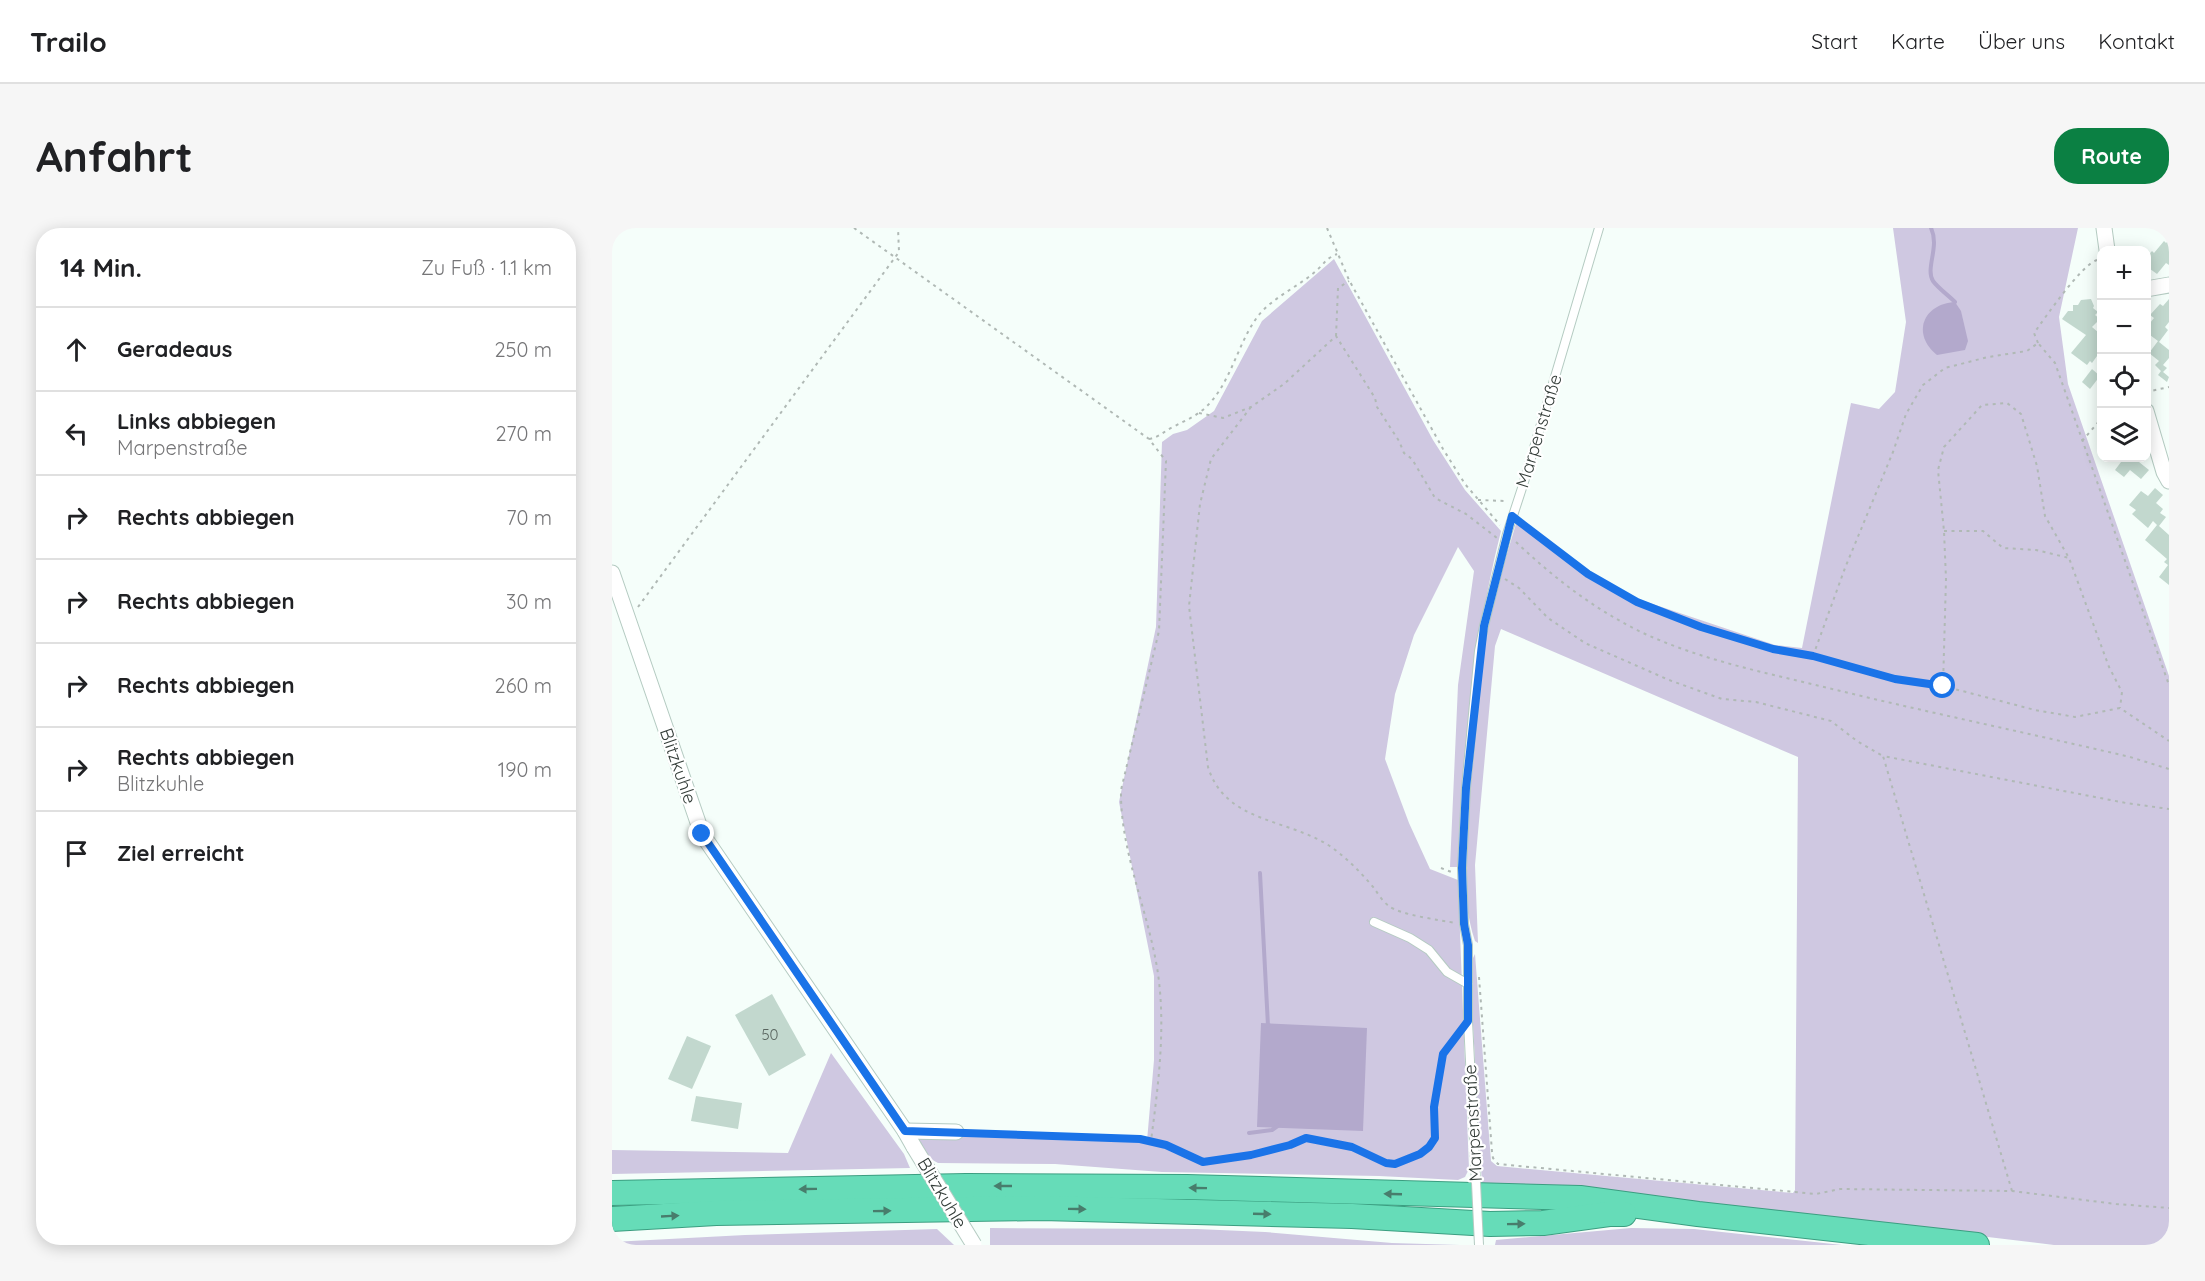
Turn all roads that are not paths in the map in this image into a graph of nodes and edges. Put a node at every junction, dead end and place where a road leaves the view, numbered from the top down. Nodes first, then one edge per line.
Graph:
1 (1599, 228) edge
2 (2104, 228) edge
3 (2106, 246) edge
4 (2169, 285) edge
5 (2151, 288) edge
6 (2151, 422) edge
7 (2164, 451) edge
8 (2169, 481) edge
9 (612, 573) edge
10 (1374, 922) dead end
11 (1468, 984) junction
12 (905, 1131) junction
13 (956, 1132) road end
14 (612, 1194) edge
15 (1698, 1214) junction
16 (612, 1219) edge
17 (974, 1245) edge
18 (1479, 1245) edge
19 (1977, 1245) edge

1 - 11 lane, Marpenstraße
2 - 3 street
4 - 5 street
6 - 7 street
7 - 8 street
9 - 12 street, Blitzkuhle
10 - 11 lane
11 - 18 lane, Marpenstraße, bridge
12 - 13 street
12 - 17 street, Blitzkuhle, bridge
15 -> 14 highway
16 -> 15 highway
15 - 19 highway

